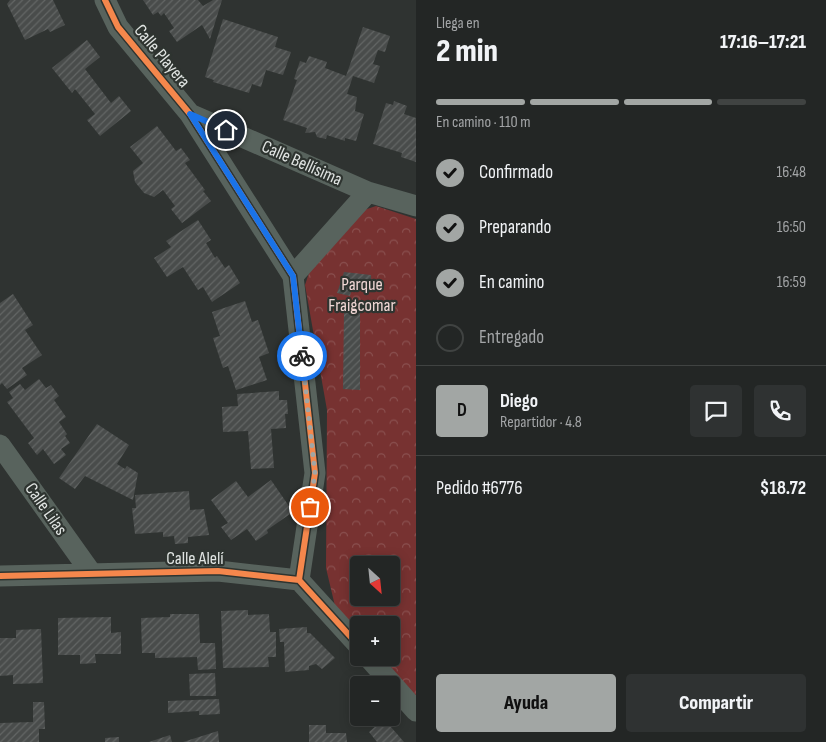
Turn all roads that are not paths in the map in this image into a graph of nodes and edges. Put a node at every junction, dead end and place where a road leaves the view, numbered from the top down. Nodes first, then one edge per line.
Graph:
1 (106, 0) edge
2 (190, 114) junction
3 (368, 192) junction
4 (416, 206) edge
5 (293, 276) junction
6 (0, 444) edge
7 (92, 574) junction
8 (0, 576) edge
9 (299, 580) junction
10 (350, 636) edge
11 (376, 666) edge
12 (416, 710) edge

1 - 2 street, Calle Playera
2 - 3 street, Calle Bellísima
2 - 5 street, Calle Playera
3 - 4 street, Calle Bellísima
3 - 5 street
5 - 9 street, Calle Playera
6 - 7 street, Calle Lilas
7 - 8 street, Calle Alelí
7 - 9 street, Calle Alelí
9 - 10 street
11 - 12 street

